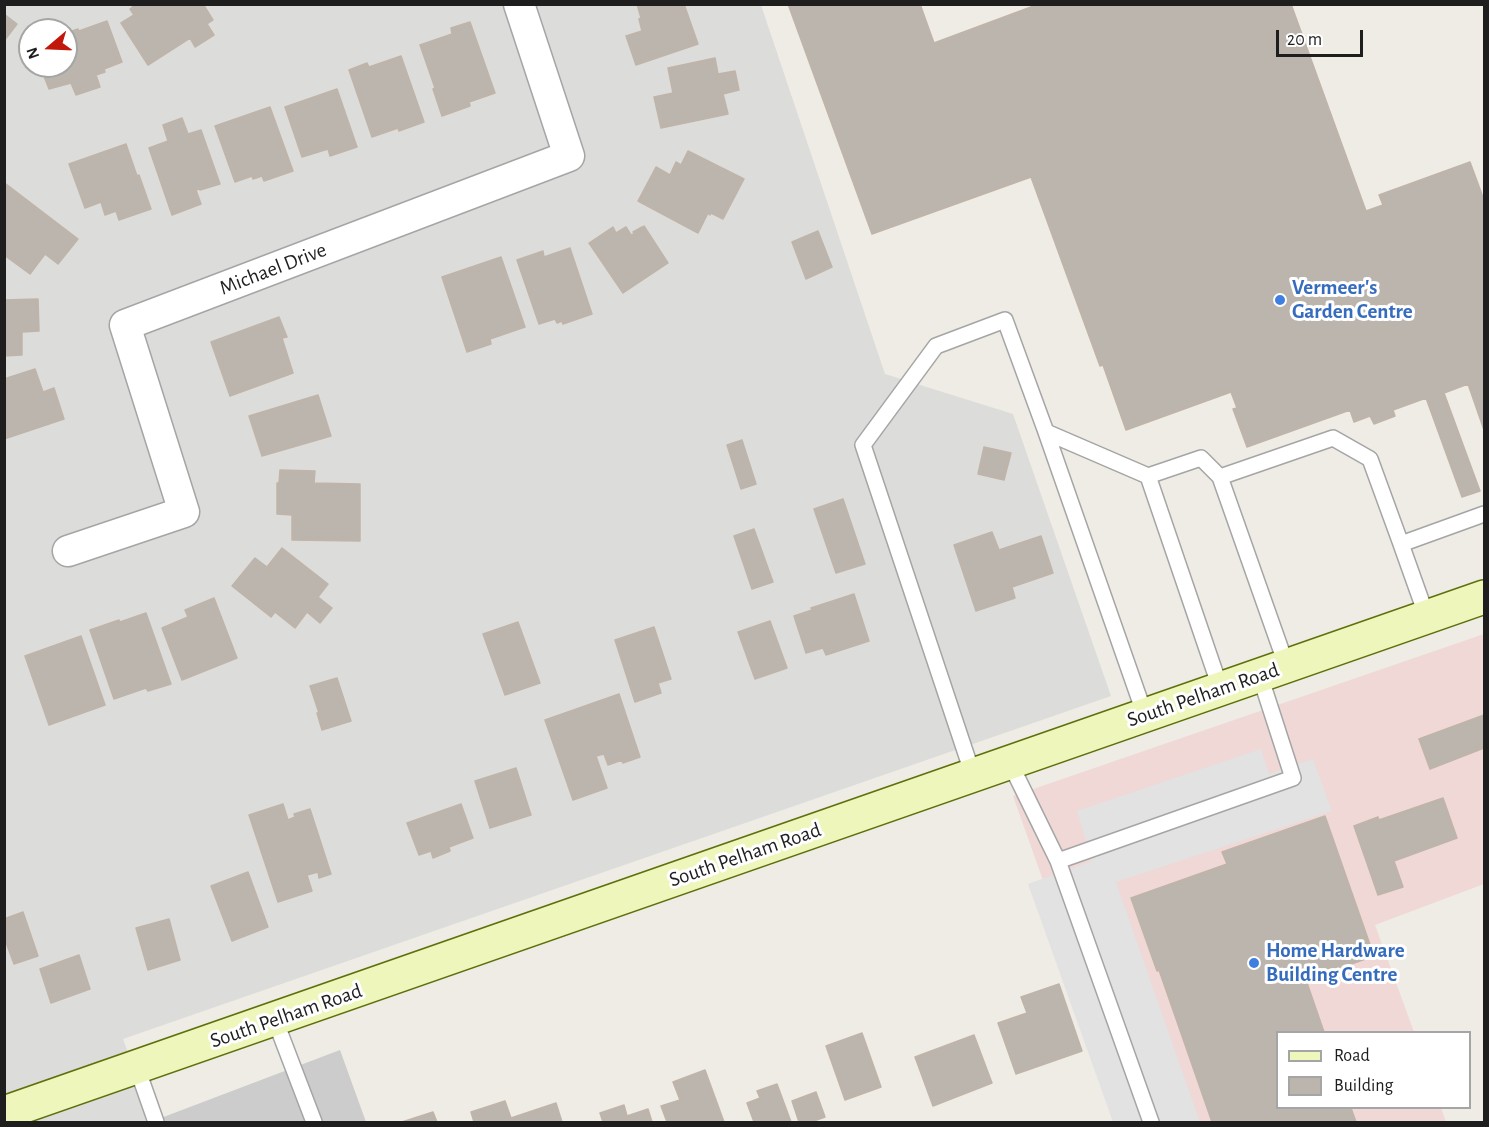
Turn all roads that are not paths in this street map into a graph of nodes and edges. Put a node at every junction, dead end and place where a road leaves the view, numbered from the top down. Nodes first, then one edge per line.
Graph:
1 (519, 4) edge
2 (1046, 432) junction
3 (1148, 476) junction
4 (1220, 477) junction
5 (1485, 514) edge
6 (1401, 544) junction
7 (68, 551) dead end
8 (1485, 597) edge
9 (1427, 617) junction
10 (1273, 671) junction
11 (1221, 690) junction
12 (1145, 715) junction
13 (1010, 762) junction
14 (973, 775) junction
15 (1058, 861) junction
16 (276, 1020) junction
17 (136, 1068) junction
18 (4, 1113) edge
19 (156, 1122) edge
20 (314, 1122) edge
21 (1151, 1122) edge

1 - 7 street, Michael Drive
2 - 3 lane
2 - 12 lane
2 - 14 lane
3 - 4 lane
3 - 11 lane
4 - 6 lane
4 - 10 lane
5 - 6 lane
6 - 9 lane
8 - 9 main road, South Pelham Road
9 - 10 main road, South Pelham Road
10 - 11 main road, South Pelham Road
10 - 15 lane
11 - 12 main road, South Pelham Road
12 - 13 main road, South Pelham Road
13 - 14 main road, South Pelham Road
13 - 15 lane
14 - 16 main road, South Pelham Road
15 - 21 lane
16 - 17 main road, South Pelham Road
16 - 20 lane
17 - 18 main road, South Pelham Road
17 - 19 lane

